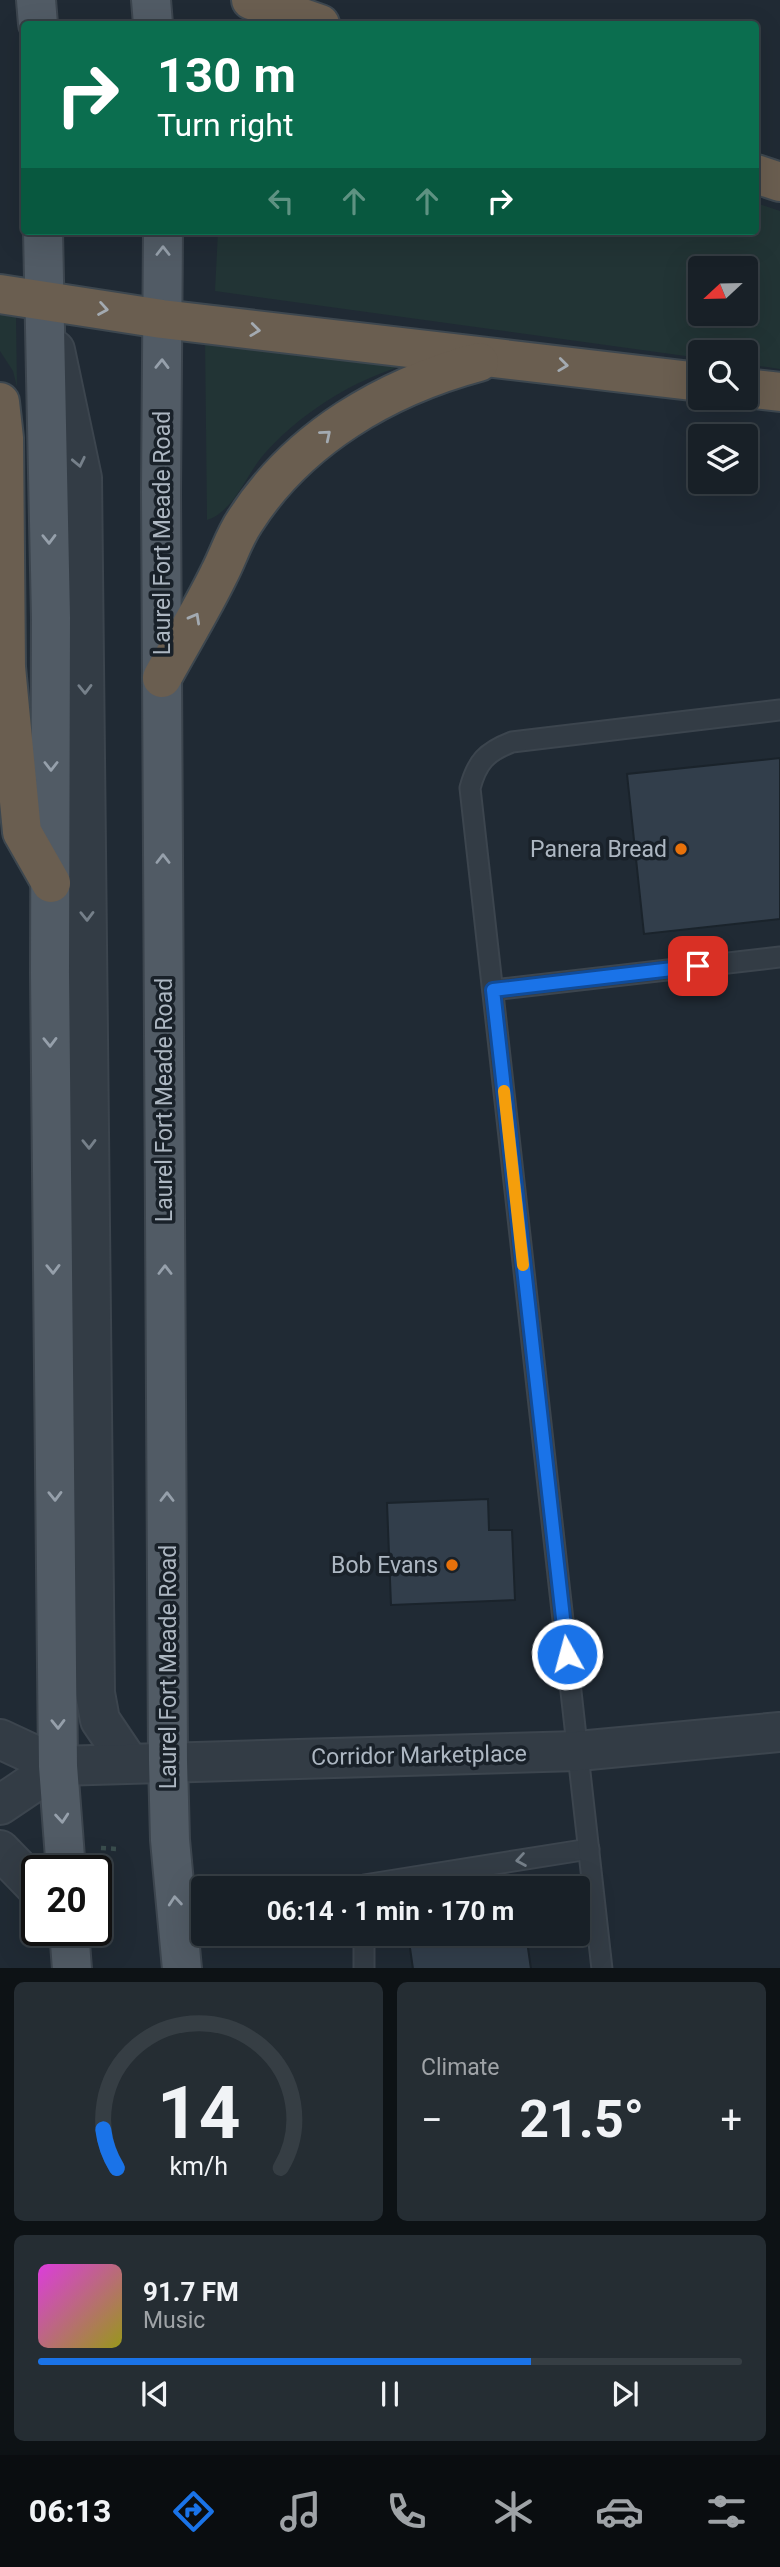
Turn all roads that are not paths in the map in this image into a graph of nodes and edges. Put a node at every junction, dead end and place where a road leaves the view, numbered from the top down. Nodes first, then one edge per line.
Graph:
1 (36, 0) edge
2 (151, 0) edge
3 (251, 0) edge
4 (38, 21) edge
5 (153, 21) edge
6 (311, 21) edge
7 (759, 175) edge
8 (780, 182) edge
9 (43, 235) edge
10 (163, 235) edge
11 (0, 294) edge
12 (44, 299) junction
13 (162, 319) junction
14 (495, 357) junction
15 (688, 381) edge
16 (758, 389) edge
17 (780, 392) edge
18 (0, 402) edge
19 (162, 678) junction
20 (780, 710) edge
21 (51, 883) junction
22 (780, 957) edge
23 (493, 990) junction
24 (780, 1732) edge
25 (0, 1739) edge
26 (578, 1751) junction
27 (168, 1761) junction
28 (129, 1763) junction
29 (58, 1766) junction
30 (0, 1805) edge
31 (589, 1849) junction
32 (0, 1850) edge
33 (65, 1855) edge
34 (21, 1872) edge
35 (420, 1876) edge
36 (70, 1946) edge
37 (364, 1946) edge
38 (72, 1968) edge
39 (181, 1968) edge
40 (364, 1968) edge
41 (602, 1968) edge

1 - 4 main road
2 - 5 main road
3 - 6 highway
7 - 8 highway
9 - 12 main road
13 -> 10 main road, Laurel Fort Meade Road
11 - 12 highway
12 -> 13 highway
12 -> 21 main road
12 -> 28 street
13 -> 14 highway
19 -> 13 main road, Laurel Fort Meade Road
14 -> 15 highway
19 -> 14 highway
16 - 17 highway
18 - 21 highway
27 -> 19 main road, Laurel Fort Meade Road
20 - 23 lane
21 -> 29 main road
22 - 23 lane
23 - 26 lane
24 - 26 street, Corridor Marketplace
25 - 29 street
26 - 27 street, Corridor Marketplace
26 - 31 lane
27 - 28 street, Corridor Marketplace
39 -> 27 main road, Laurel Fort Meade Road
28 - 29 street, Corridor Marketplace
29 - 30 street
29 -> 33 main road
31 -> 35 lane
31 - 41 lane
32 - 34 street
36 - 38 main road
37 - 40 lane

